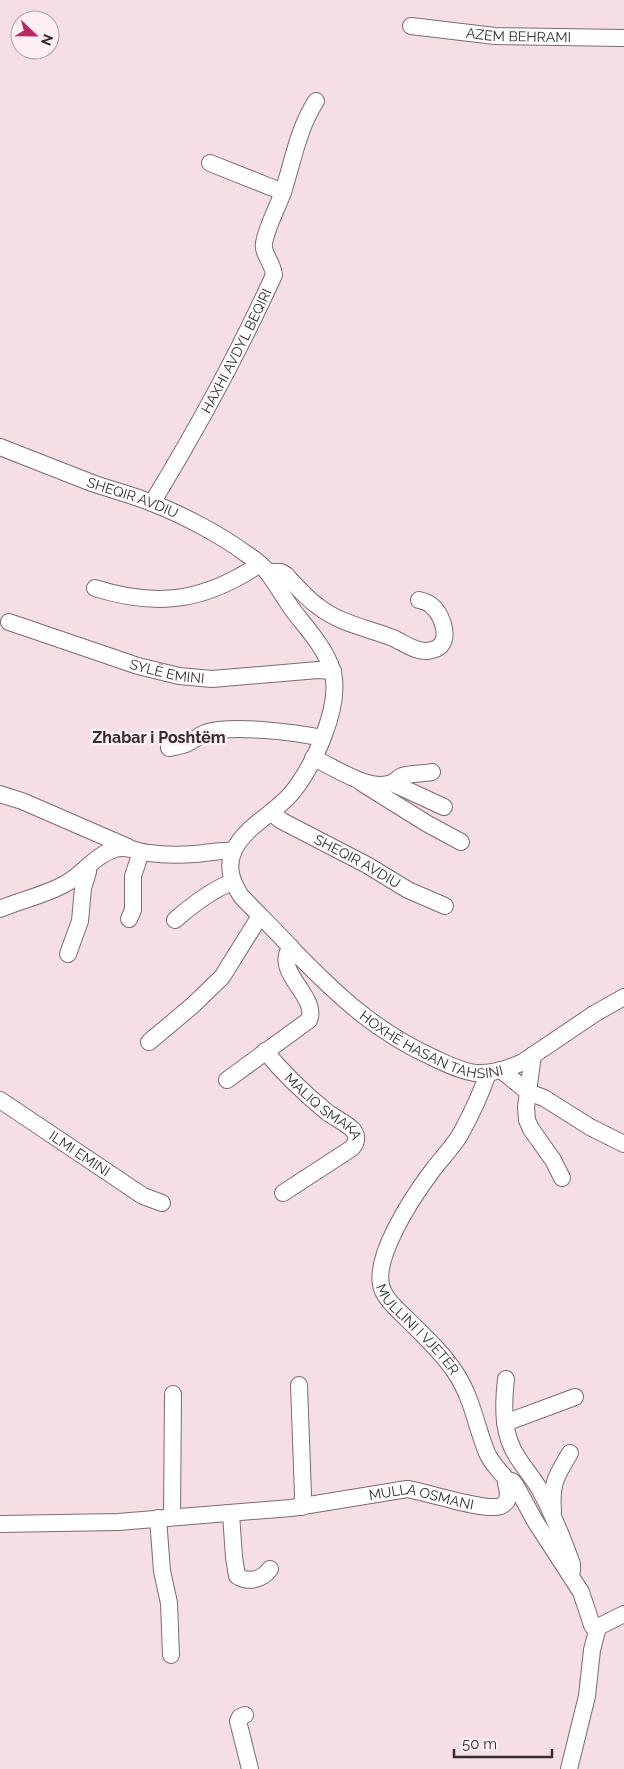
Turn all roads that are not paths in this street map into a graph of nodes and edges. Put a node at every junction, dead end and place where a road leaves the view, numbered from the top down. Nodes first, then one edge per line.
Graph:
1 (411, 26) dead end
2 (624, 38) edge
3 (316, 101) dead end
4 (210, 163) dead end
5 (283, 192) junction
6 (0, 447) edge
7 (152, 503) junction
8 (264, 568) junction
9 (95, 588) dead end
10 (419, 600) dead end
11 (9, 622) dead end
12 (333, 671) junction
13 (322, 738) junction
14 (169, 748) dead end
15 (313, 758) junction
16 (432, 772) dead end
17 (360, 782) junction
18 (392, 783) junction
19 (0, 794) edge
20 (444, 807) dead end
21 (271, 813) junction
22 (461, 842) dead end
23 (134, 849) junction
24 (233, 851) junction
25 (87, 868) junction
26 (232, 882) junction
27 (444, 906) dead end
28 (0, 908) edge
29 (260, 916) junction
30 (129, 919) dead end
31 (175, 920) dead end
32 (291, 947) junction
33 (68, 954) dead end
34 (624, 997) edge
35 (149, 1042) dead end
36 (265, 1051) junction
37 (533, 1056) junction
38 (495, 1072) junction
39 (227, 1080) dead end
40 (528, 1092) junction
41 (0, 1100) edge
42 (624, 1144) edge
43 (562, 1178) dead end
44 (283, 1193) dead end
45 (162, 1203) dead end
46 (506, 1379) dead end
47 (303, 1390) dead end
48 (173, 1394) dead end
49 (575, 1397) dead end
50 (505, 1423) junction
51 (570, 1453) dead end
52 (507, 1480) junction
53 (307, 1506) junction
54 (232, 1514) junction
55 (553, 1516) junction
56 (165, 1518) junction
57 (0, 1524) edge
58 (270, 1569) dead end
59 (572, 1579) junction
60 (624, 1614) edge
61 (598, 1627) junction
62 (171, 1655) dead end
63 (245, 1715) dead end
64 (250, 1769) edge
65 (569, 1769) edge

1 - 2 street, AZEM BEHRAMI
3 - 5 street, HAXHI AVDYL BEQIRI
4 - 5 street
5 - 7 street, HAXHI AVDYL BEQIRI
6 - 7 street, SHEQIR AVDIU
7 - 8 street, SHEQIR AVDIU
8 - 9 street
8 - 10 street, SHEQIR AVDIU
8 - 12 street, SHEQIR AVDIU
11 - 12 street, SYLË EMINI
12 - 13 street, SHEQIR AVDIU
13 - 14 street
13 - 15 street, SHEQIR AVDIU
15 - 17 street
15 - 21 street, SHEQIR AVDIU
16 - 18 street
17 - 18 street
17 - 22 street
18 - 20 street
19 - 23 street
21 - 24 street, SHEQIR AVDIU
21 - 27 street, SHEQIR AVDIU
23 - 24 street
23 - 25 street
23 - 30 street
24 - 26 street
25 - 28 street
25 - 33 street
26 - 29 street, HOXHË HASAN TAHSINI
26 - 31 street
29 - 32 street, HOXHË HASAN TAHSINI
29 - 35 street
32 - 36 street
32 - 38 street, HOXHË HASAN TAHSINI
34 - 37 street, HOXHË HASAN TAHSINI
36 - 39 street
36 - 44 street, MALIQ SMAKA
37 - 38 street, HOXHË HASAN TAHSINI
37 - 40 street
38 - 40 street
38 - 52 street, MULLINI I VJETËR
40 - 42 street
40 - 43 street
41 - 45 street, ILMI EMINI
46 - 50 street, MULLINI I VJETËR
47 - 53 street
48 - 56 street
49 - 50 street
50 - 55 street, MULLINI I VJETËR
51 - 55 street, MULLINI I VJETËR
52 - 53 street, MULLA OSMANI
52 - 59 street, MULLINI I VJETËR
53 - 54 street, MULLA OSMANI
54 - 56 street, MULLA OSMANI
54 - 58 street
55 - 59 street, MULLINI I VJETËR
56 - 57 street, MULLA OSMANI
56 - 62 street
59 - 61 street, MULLINI I VJETËR
60 - 61 street
61 - 65 street
63 - 64 street

